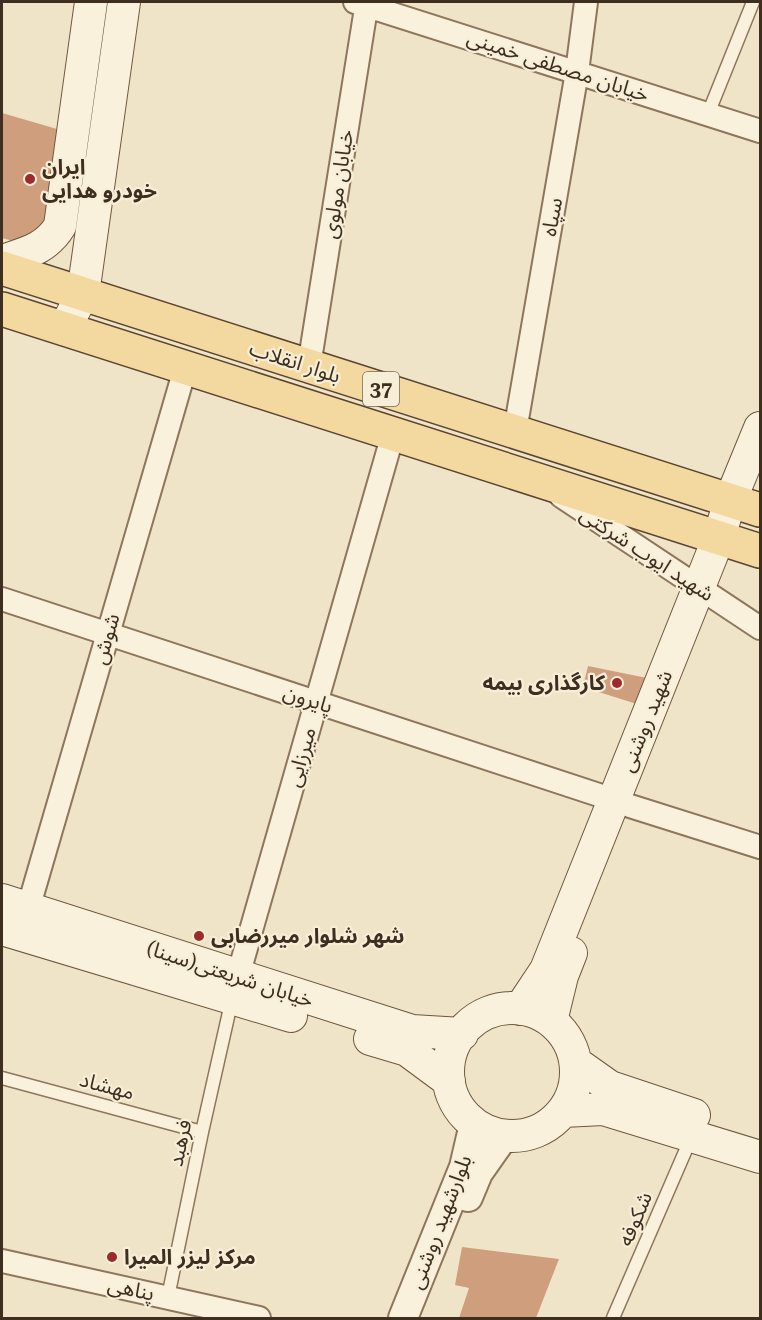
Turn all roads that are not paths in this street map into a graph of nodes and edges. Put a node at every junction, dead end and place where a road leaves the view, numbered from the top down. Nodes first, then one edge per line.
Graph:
1 (91, 2) edge
2 (124, 2) edge
3 (586, 2) edge
4 (753, 2) edge
5 (363, 3) edge
6 (577, 72) junction
7 (708, 114) junction
8 (760, 131) edge
9 (2, 261) edge
10 (2, 267) edge
11 (83, 294) junction
12 (2, 309) edge
13 (64, 329) junction
14 (309, 366) junction
15 (185, 369) junction
16 (760, 428) edge
17 (515, 431) junction
18 (393, 434) junction
19 (534, 479) junction
20 (750, 499) edge
21 (738, 544) edge
22 (706, 592) junction
23 (2, 599) edge
24 (760, 628) edge
25 (107, 634) junction
26 (316, 702) junction
27 (622, 803) junction
28 (760, 847) edge
29 (15, 905) edge
30 (2, 929) edge
31 (235, 987) junction
32 (520, 1009) junction
33 (551, 1021) junction
34 (462, 1034) junction
35 (576, 1063) junction
36 (2, 1078) edge
37 (449, 1081) junction
38 (563, 1111) junction
39 (474, 1124) junction
40 (202, 1132) junction
41 (504, 1136) junction
42 (692, 1136) junction
43 (760, 1137) edge
44 (760, 1157) edge
45 (2, 1261) edge
46 (168, 1297) junction
47 (260, 1318) edge
48 (403, 1318) edge
49 (420, 1318) edge
50 (613, 1318) edge

1 - 9 main road
2 - 11 main road
3 - 6 street, سپاه
4 - 7 lane
5 - 6 street, خیابان مصطفی خمینی
5 - 14 street, خیابان مولوی
6 - 7 street, خیابان مصطفی خمینی
6 - 17 street, سپاه
7 - 8 street, خیابان مصطفی خمینی
10 - 11 main road, بلوار انقلاب / 37
11 - 13 main road
11 - 14 main road, بلوار انقلاب / 37
12 - 13 main road, بلوار انقلاب / 37
13 - 15 main road, بلوار انقلاب / 37
14 - 17 main road, بلوار انقلاب / 37
15 - 18 main road, بلوار انقلاب / 37
15 - 25 street, شوش
16 - 20 main road, شهید روشنی
17 - 20 main road, بلوار انقلاب / 37
18 - 19 main road, بلوار انقلاب / 37
18 - 26 street, میرزایی
19 - 21 main road, بلوار انقلاب / 37
19 - 22 street, شهید ایوب شرکتی
20 - 21 main road, شهید روشنی
21 - 22 main road, شهید روشنی
22 - 24 street, شهید ایوب شرکتی
22 - 27 main road, شهید روشنی
23 - 25 street, پایرون
25 - 26 street, پایرون
25 - 29 street, شوش
26 - 27 street, پایرون
26 - 31 street, میرزایی
27 - 28 street, پایرون
27 - 32 main road, شهید روشنی
27 - 33 main road, شهید روشنی
29 - 31 main road, خیابان شریعتی(سینا)
30 - 31 main road, خیابان شریعتی(سینا)
31 - 34 main road, خیابان شریعتی(سینا)
31 - 37 main road, خیابان شریعتی(سینا)
31 - 40 lane, فرهبد
32 - 33 main road
32 - 34 main road
33 - 35 main road
34 - 37 main road
35 - 38 main road
35 - 43 main road
36 - 40 lane, مهشاد
37 - 39 main road
38 - 41 main road
38 - 42 main road
39 - 41 main road
39 - 48 street, بلوارشهید روشنی
40 - 46 lane, فرهبد
41 - 49 street, بلوارشهید روشنی
42 - 44 main road
42 - 50 lane, شکوفه
45 - 46 street, پناهی
46 - 47 street, پناهی

